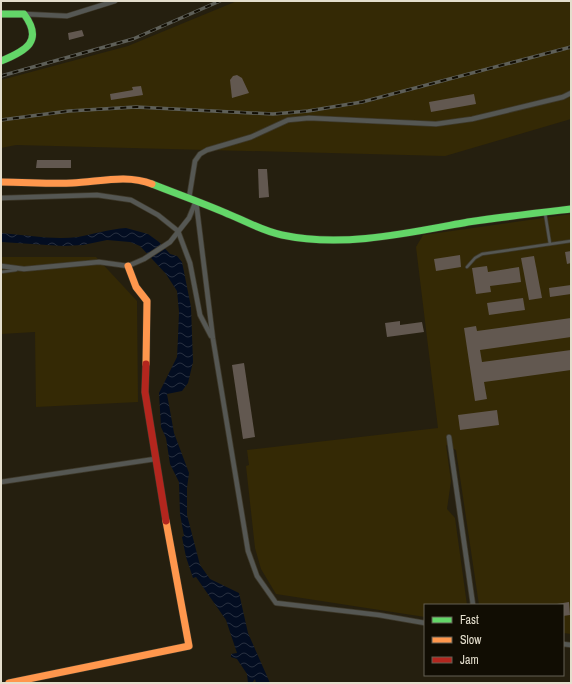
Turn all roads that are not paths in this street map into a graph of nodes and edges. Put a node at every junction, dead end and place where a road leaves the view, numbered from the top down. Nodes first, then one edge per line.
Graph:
1 (115, 1) edge
2 (1, 14) edge
3 (24, 14) junction
4 (1, 61) edge
5 (571, 93) edge
6 (1, 182) edge
7 (1, 198) edge
8 (189, 198) junction
9 (196, 201) junction
10 (571, 209) edge
11 (545, 213) junction
12 (178, 231) junction
13 (571, 241) edge
14 (550, 244) junction
15 (1, 266) edge
16 (128, 266) junction
17 (467, 266) dead end
18 (24, 269) junction
19 (1, 272) edge
20 (213, 339) junction
21 (449, 437) dead end
22 (154, 458) junction
23 (1, 482) edge
24 (473, 604) edge
25 (424, 624) edge
26 (9, 683) edge

1 - 3 street
2 - 3 street
3 - 4 street
5 - 8 street
6 - 8 street
7 - 12 street
8 - 9 street
9 - 11 street
9 - 12 street
9 - 20 street
10 - 11 street
11 - 14 lane
12 - 16 street
12 - 20 street
13 - 14 lane
14 - 17 lane
15 - 18 street
16 - 18 street
16 - 22 street
18 - 19 lane
20 - 25 street
21 - 24 street
22 - 23 street
22 - 26 street

